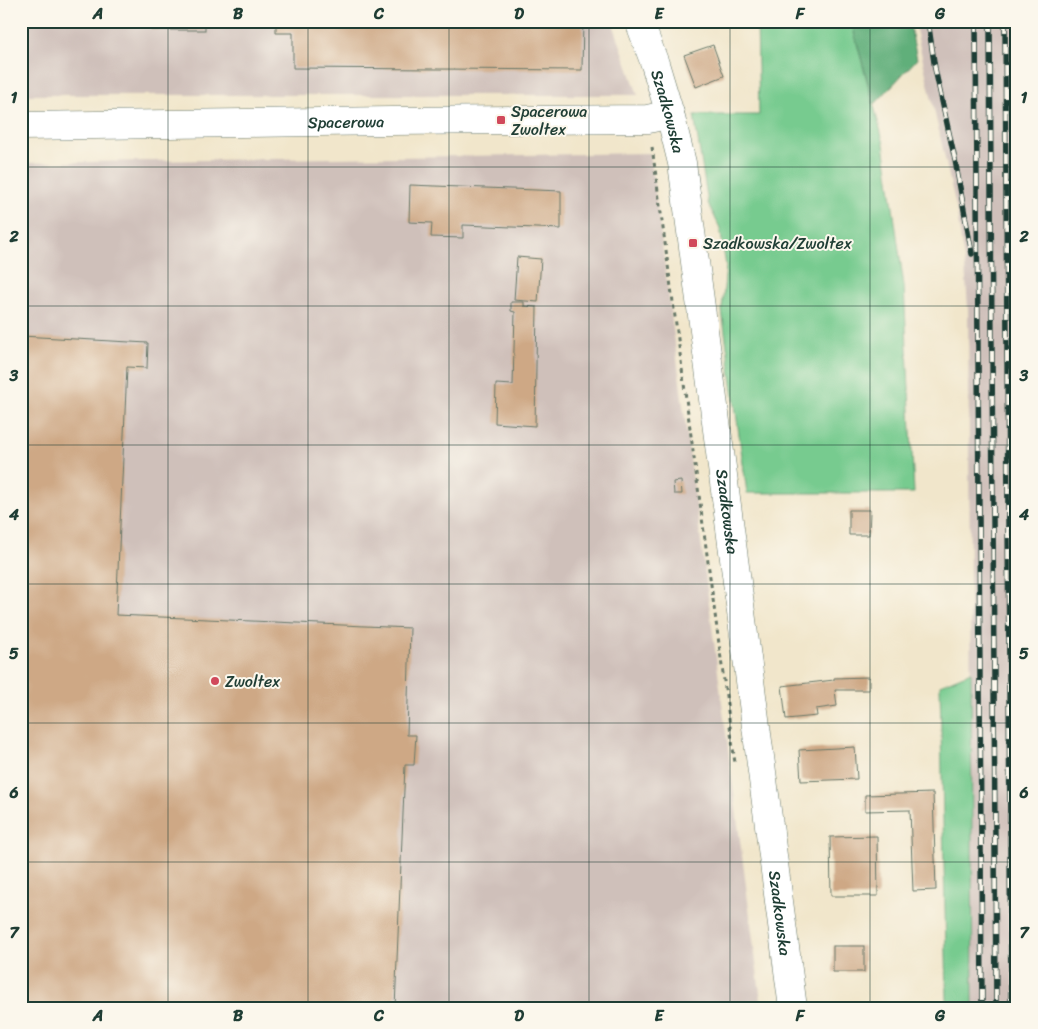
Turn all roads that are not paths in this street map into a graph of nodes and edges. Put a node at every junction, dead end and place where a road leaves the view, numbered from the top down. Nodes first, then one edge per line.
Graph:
1 (639, 21) edge
2 (670, 114) junction
3 (21, 126) edge
4 (793, 1008) edge

1 - 2 street, Szadkowska
2 - 3 street, Spacerowa
2 - 4 street, Szadkowska

